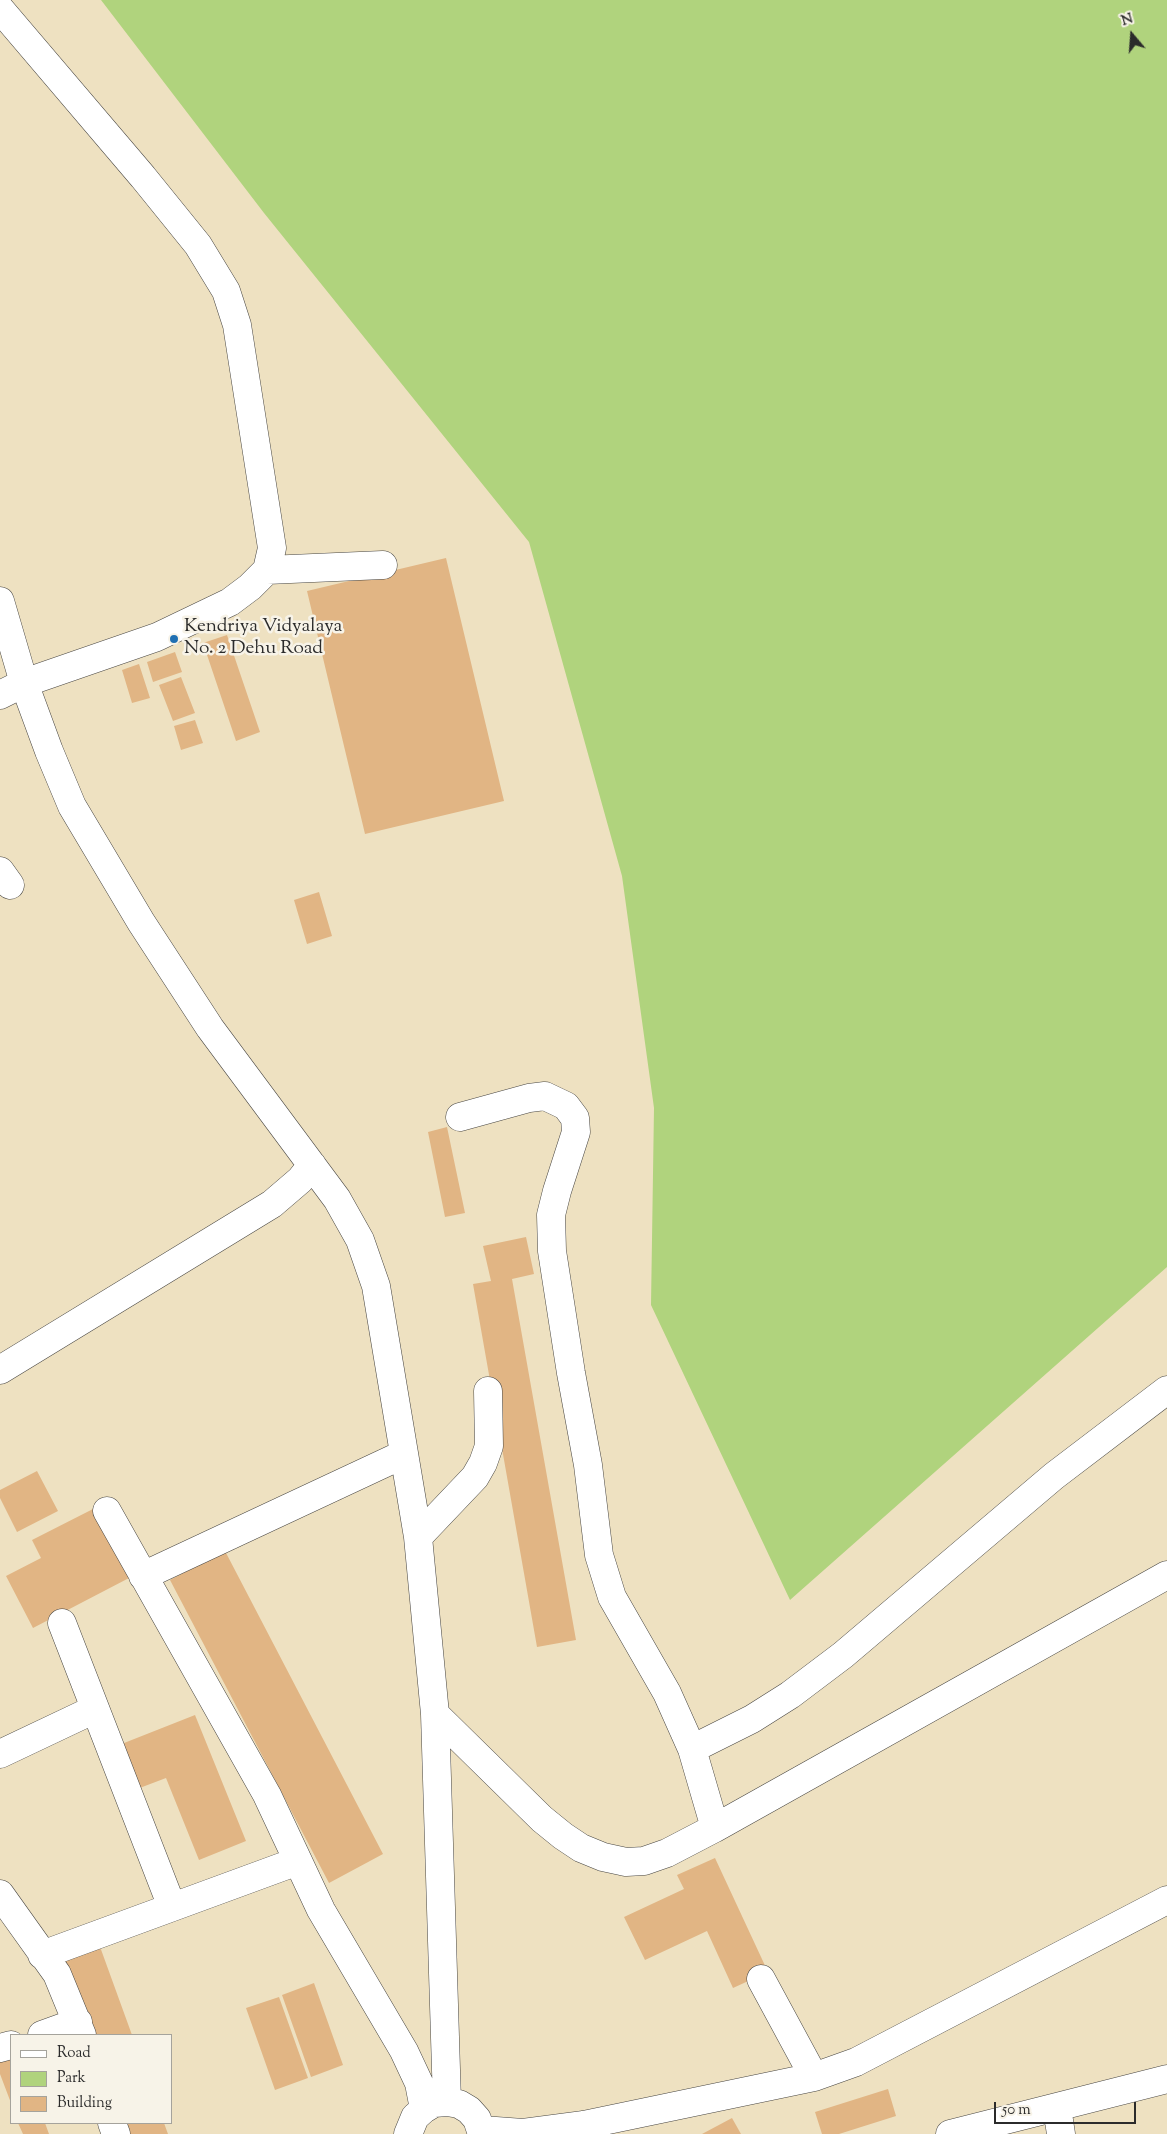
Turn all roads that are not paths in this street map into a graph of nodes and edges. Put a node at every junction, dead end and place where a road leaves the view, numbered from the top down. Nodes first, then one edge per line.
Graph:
1 (0, 9) edge
2 (383, 565) dead end
3 (267, 570) junction
4 (0, 600) edge
5 (12, 689) edge
6 (460, 1117) dead end
7 (312, 1165) junction
8 (0, 1370) edge
9 (1167, 1390) edge
10 (488, 1391) dead end
11 (404, 1454) junction
12 (106, 1511) dead end
13 (418, 1537) junction
14 (1167, 1575) edge
15 (143, 1576) junction
16 (62, 1623) dead end
17 (95, 1709) junction
18 (436, 1714) junction
19 (692, 1749) junction
20 (0, 1754) edge
21 (715, 1828) junction
22 (298, 1860) junction
23 (0, 1894) edge
24 (1167, 1900) edge
25 (172, 1907) junction
26 (42, 1955) junction
27 (761, 1979) dead end
28 (80, 2029) edge
29 (48, 2034) edge
30 (814, 2077) junction
31 (1167, 2079) edge
32 (435, 2106) junction
33 (1056, 2107) junction
34 (482, 2132) edge
35 (408, 2134) edge
36 (950, 2134) edge
37 (1061, 2134) edge

1 - 3 lane
2 - 3 lane
3 - 5 lane
4 - 5 lane
5 - 7 lane
6 - 19 lane
7 - 8 lane
7 - 11 lane
9 - 19 lane
10 - 13 lane
11 - 13 lane
11 - 15 lane
12 - 15 lane
13 - 18 lane
14 - 21 lane
15 - 22 lane
16 - 17 lane
17 - 20 lane
17 - 25 lane
18 - 21 lane
18 - 32 lane
19 - 21 lane
22 - 25 lane
22 - 32 lane
23 - 26 lane
24 - 30 lane
25 - 26 lane
26 - 28 lane
27 - 30 lane
28 - 29 lane
30 - 34 lane
31 - 33 lane
32 - 34 lane
32 - 35 lane
33 - 36 lane
33 - 37 lane

